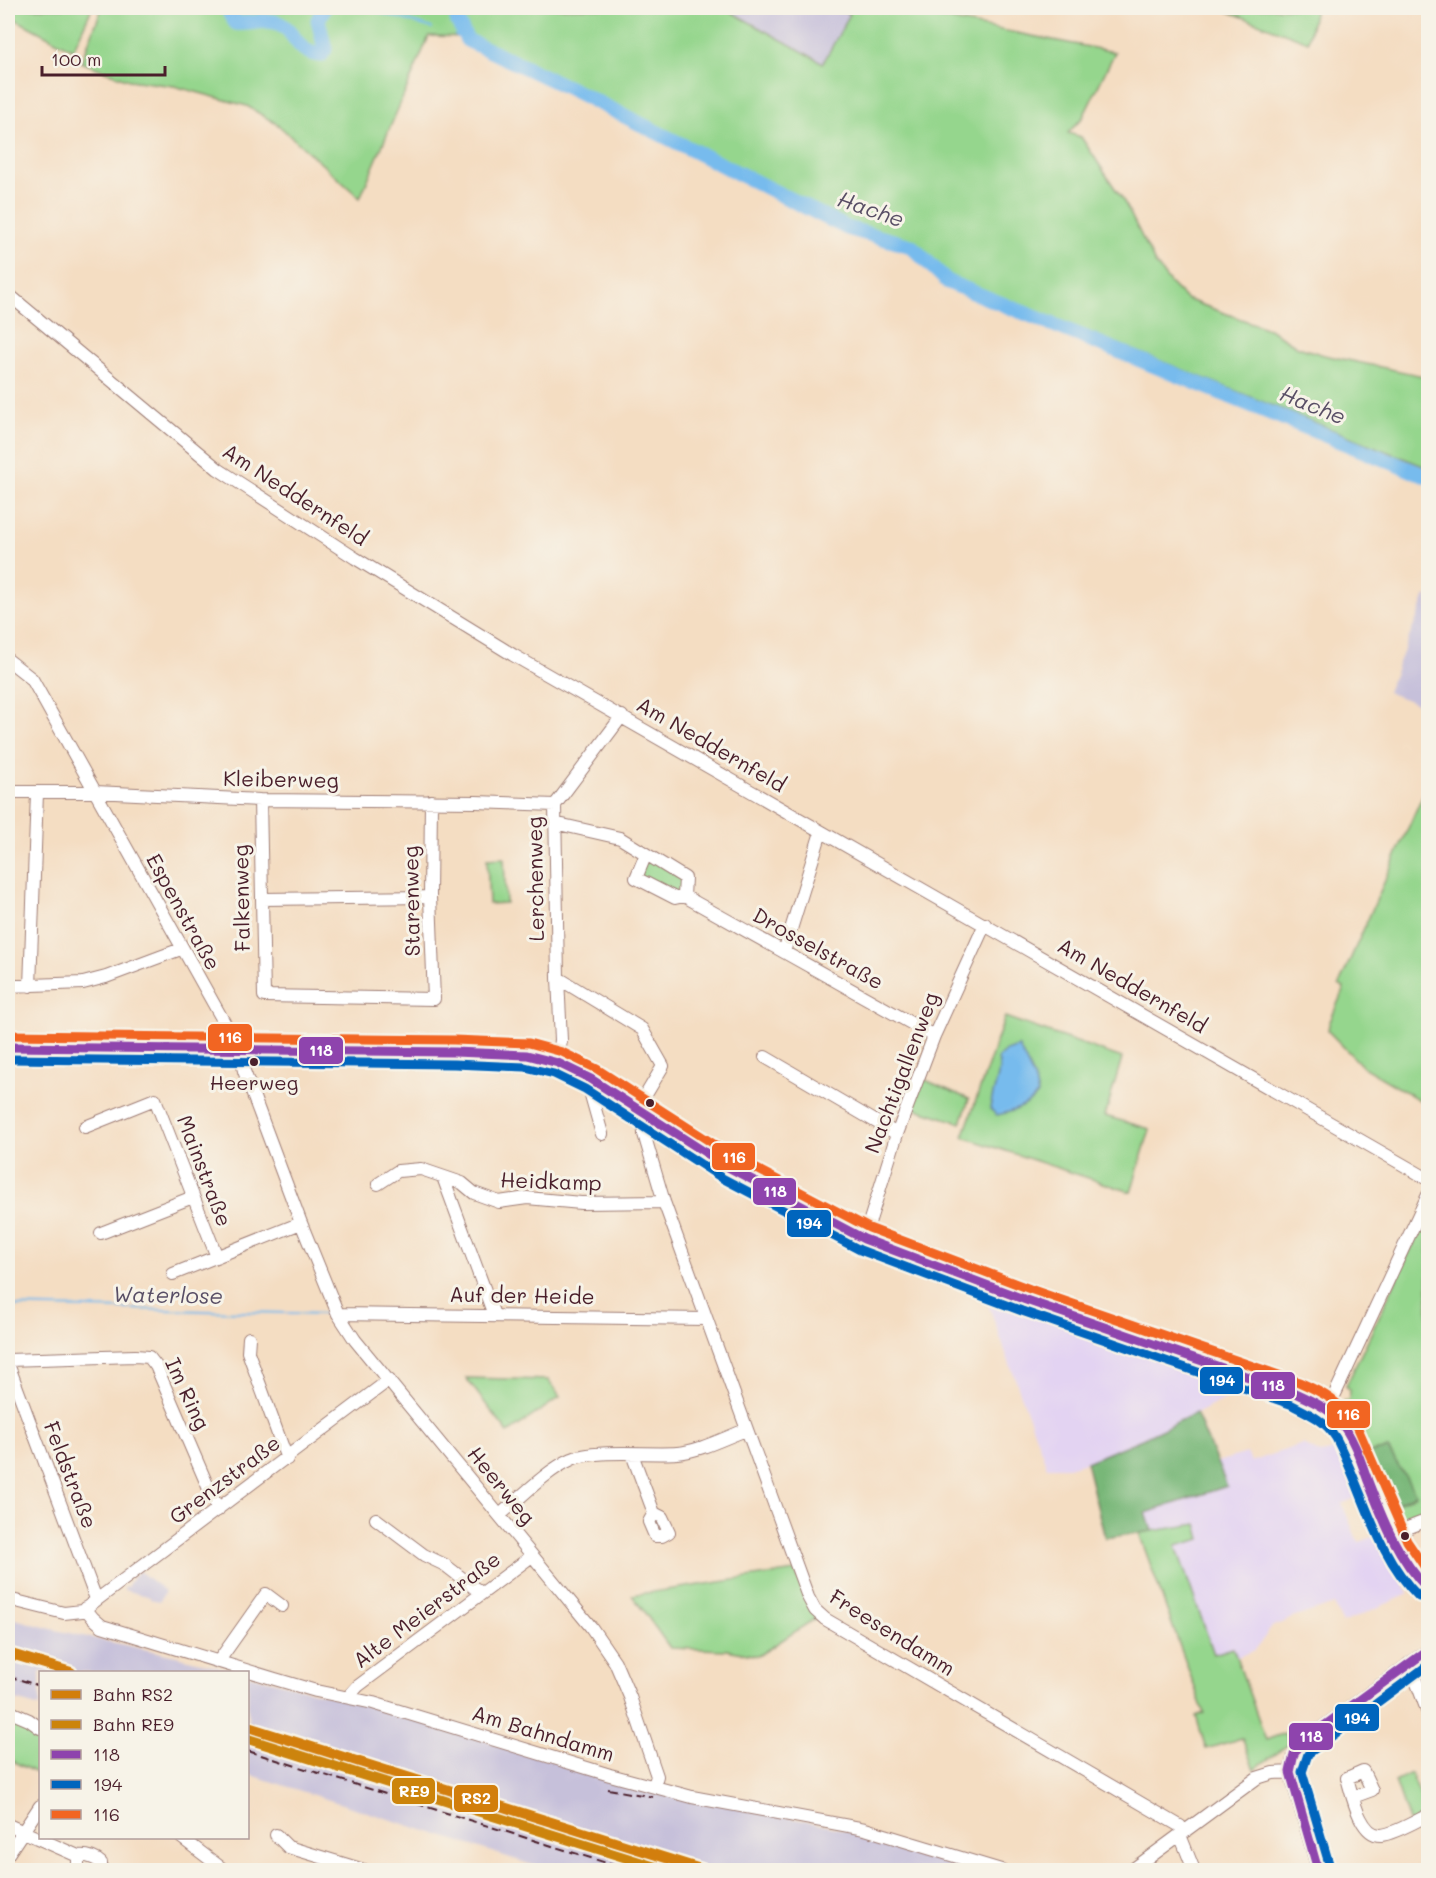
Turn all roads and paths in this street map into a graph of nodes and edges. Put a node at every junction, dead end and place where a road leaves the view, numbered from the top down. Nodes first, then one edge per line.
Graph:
1 (8, 294) edge
2 (8, 660) edge
3 (622, 716) junction
4 (8, 792) edge
5 (95, 792) junction
6 (38, 793) junction
7 (260, 800) junction
8 (431, 801) junction
9 (555, 805) junction
10 (554, 823) junction
11 (821, 832) junction
12 (646, 854) junction
13 (684, 896) junction
14 (430, 897) junction
15 (262, 899) junction
16 (985, 924) junction
17 (181, 949) junction
18 (784, 952) junction
19 (558, 978) junction
20 (8, 986) edge
21 (30, 986) junction
22 (264, 996) joint
23 (934, 1036) junction
24 (8, 1047) edge
25 (239, 1049) junction
26 (765, 1057) dead end
27 (558, 1063) junction
28 (591, 1079) junction
29 (640, 1110) junction
30 (85, 1127) dead end
31 (602, 1134) dead end
32 (897, 1134) junction
33 (443, 1177) junction
34 (1428, 1179) edge
35 (378, 1184) dead end
36 (1428, 1195) edge
37 (193, 1197) junction
38 (664, 1202) junction
39 (301, 1222) junction
40 (101, 1233) dead end
41 (864, 1239) junction
42 (217, 1257) junction
43 (173, 1274) dead end
44 (338, 1314) junction
45 (494, 1315) junction
46 (706, 1319) junction
47 (249, 1338) dead end
48 (8, 1362) edge
49 (389, 1380) junction
50 (1324, 1408) junction
51 (746, 1430) junction
52 (633, 1455) junction
53 (287, 1459) junction
54 (218, 1510) junction
55 (654, 1513) dead end
56 (500, 1515) junction
57 (376, 1519) dead end
58 (1428, 1520) edge
59 (1392, 1534) junction
60 (532, 1556) junction
61 (1428, 1588) edge
62 (481, 1593) junction
63 (8, 1599) edge
64 (96, 1599) junction
65 (282, 1606) dead end
66 (83, 1609) junction
67 (1428, 1650) edge
68 (218, 1662) junction
69 (1408, 1665) junction
70 (248, 1671) edge
71 (249, 1671) edge
72 (348, 1698) junction
73 (8, 1711) edge
74 (1428, 1713) edge
75 (39, 1727) edge
76 (1290, 1772) junction
77 (654, 1786) junction
78 (1353, 1797) dead end
79 (39, 1807) edge
80 (1428, 1815) edge
81 (8, 1825) edge
82 (21, 1831) junction
83 (1182, 1833) junction
84 (276, 1834) dead end
85 (39, 1839) edge
86 (39, 1839) edge
87 (183, 1839) edge
88 (8, 1854) edge
89 (78, 1856) junction
90 (219, 1869) edge
91 (78, 1870) edge
92 (101, 1870) edge
93 (364, 1870) edge
94 (1001, 1870) edge
95 (1132, 1870) edge
96 (1194, 1870) edge
97 (1318, 1870) edge

1 - 3 street, Am Neddernfeld
2 - 5 street, Espenstraße
3 - 9 street, Lerchenweg
3 - 11 street, Am Neddernfeld
4 - 6 street, Kleiberweg
5 - 6 street, Kleiberweg
5 - 7 street, Kleiberweg
5 - 17 street, Espenstraße
6 - 21 street
7 - 8 street, Kleiberweg
7 - 15 street, Falkenweg
8 - 9 street, Kleiberweg
8 - 14 street, Starenweg
9 - 10 street, Lerchenweg
10 - 12 street
10 - 19 street, Lerchenweg
11 - 16 street, Am Neddernfeld
11 - 18 street
12 - 13 street
12 - 13 street, Drosselstraße
13 - 18 street, Drosselstraße
14 - 15 street
14 - 22 street, Starenweg
15 - 22 street, Falkenweg
16 - 23 street, Nachtigallenweg
16 - 34 street, Am Neddernfeld
17 - 21 street
17 - 25 street, Espenstraße
18 - 23 street, Drosselstraße
19 - 27 street, Lerchenweg
19 - 29 street
20 - 21 street
23 - 32 street, Nachtigallenweg
24 - 25 street
25 - 27 street
25 - 39 street, Heerweg
26 - 32 street
27 - 28 street
28 - 29 street
28 - 31 street
29 - 38 street, Freesendamm
29 - 41 street
30 - 37 street, Mainstraße
32 - 41 street, Nachtigallenweg
33 - 35 street, Heidkamp
33 - 38 street, Heidkamp
33 - 45 street
36 - 50 street
37 - 40 street
37 - 42 street, Mainstraße
38 - 46 street, Freesendamm
39 - 42 street
39 - 44 street, Heerweg
41 - 50 street
42 - 43 street
44 - 45 street, Auf der Heide
44 - 49 street, Heerweg
45 - 46 street, Auf der Heide
46 - 51 street, Freesendamm
47 - 53 street
48 - 54 street, Im Ring
48 - 64 street, Feldstraße
49 - 53 street, Grenzstraße
49 - 56 street, Heerweg
50 - 59 street
51 - 52 street
51 - 83 street, Freesendamm
52 - 55 street
52 - 56 street
53 - 54 street, Grenzstraße
54 - 64 street, Grenzstraße
56 - 60 street, Heerweg
57 - 62 street
58 - 59 street
59 - 61 street
60 - 62 street, Alte Meierstraße
60 - 77 street, Heerweg
62 - 72 street, Alte Meierstraße
63 - 66 street
64 - 66 street, Grenzstraße
65 - 68 street
66 - 68 street, Am Bahndamm
67 - 69 street
68 - 70 street, Am Bahndamm
69 - 74 street
69 - 76 street
71 - 72 street, Am Bahndamm
72 - 77 street, Am Bahndamm
73 - 75 street
76 - 83 street
76 - 97 street
77 - 94 street, Am Bahndamm
78 - 80 street
79 - 82 street
81 - 82 street
82 - 85 street
82 - 88 street
83 - 95 street
83 - 96 street
84 - 93 street
86 - 89 street
87 - 90 street
89 - 91 street
89 - 92 street

